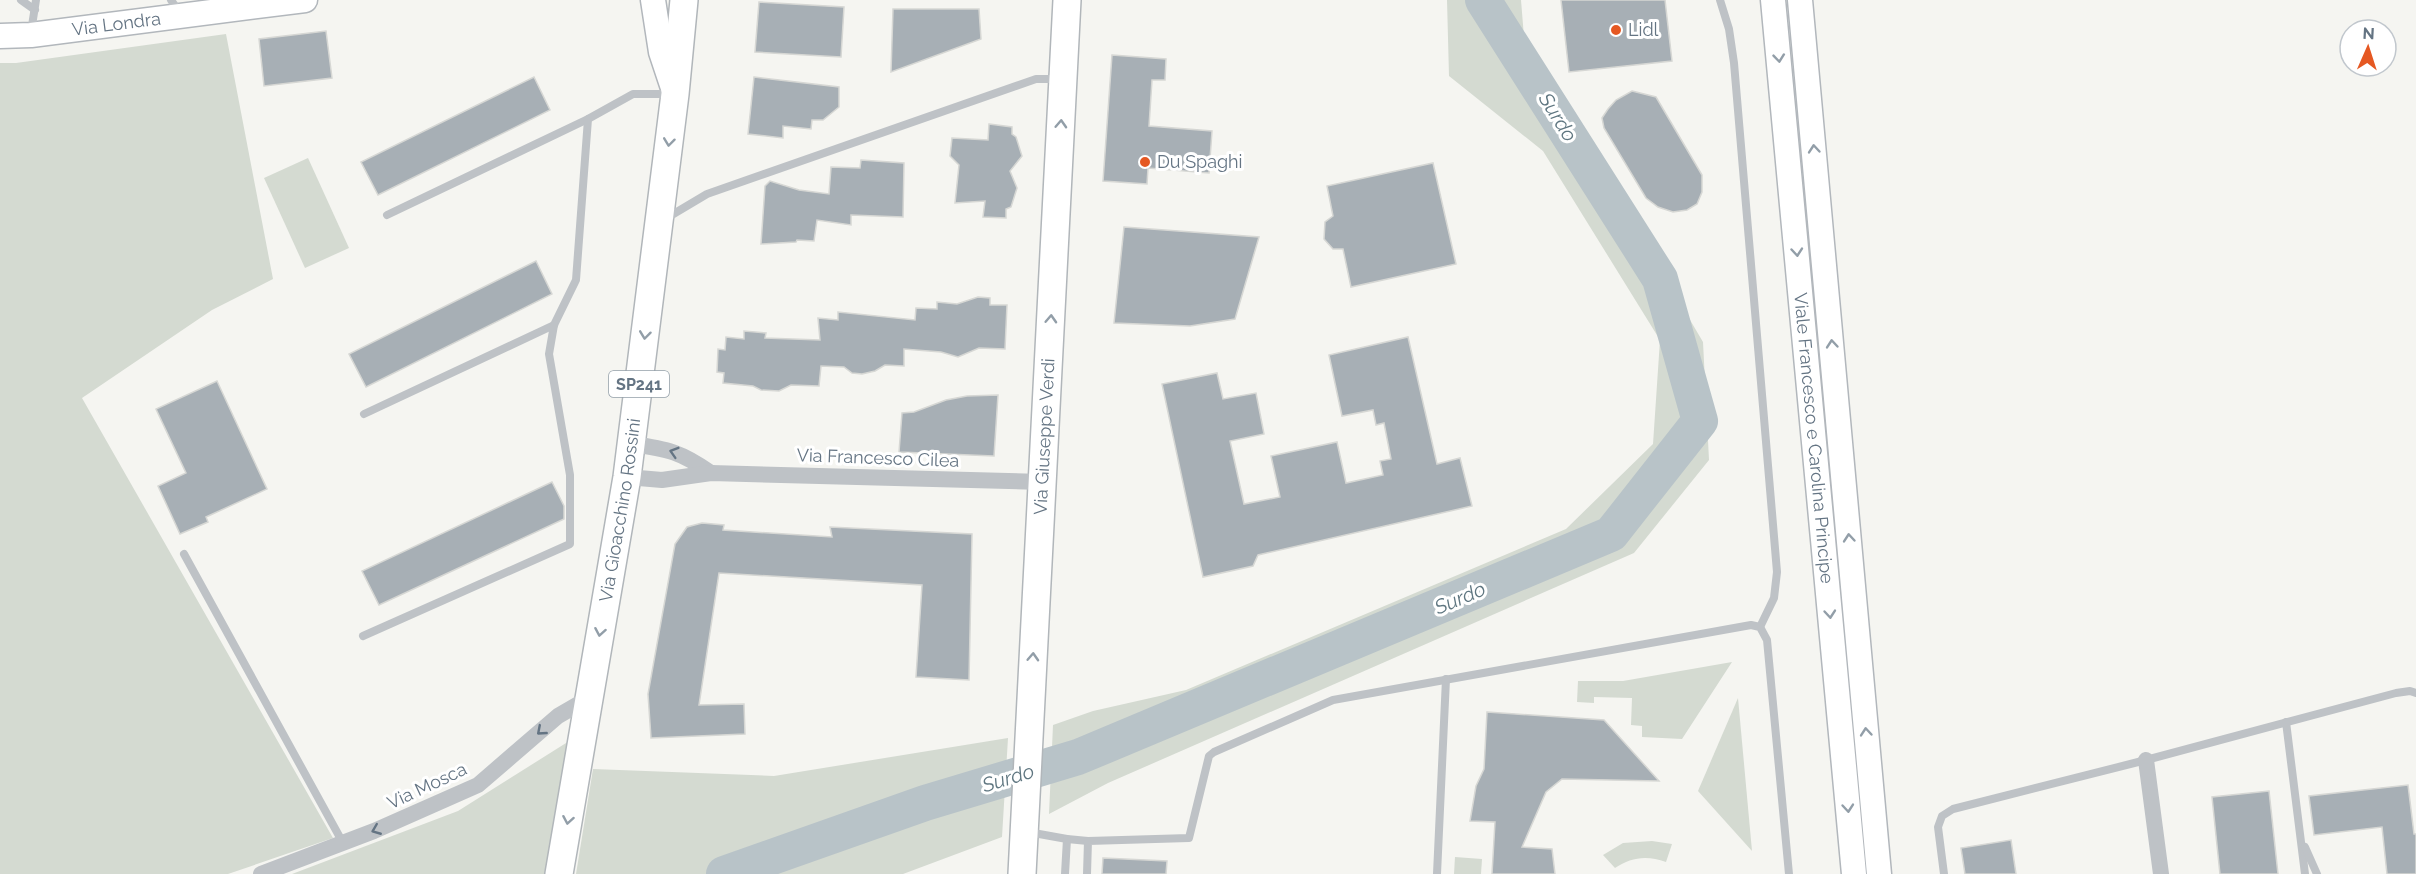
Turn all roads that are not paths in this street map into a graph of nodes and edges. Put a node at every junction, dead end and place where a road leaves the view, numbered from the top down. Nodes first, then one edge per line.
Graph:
1 (21, 0) edge
2 (36, 0) edge
3 (305, 0) edge
4 (652, 0) edge
5 (684, 0) edge
6 (1067, 0) edge
7 (1720, 0) edge
8 (1773, 0) edge
9 (1800, 0) edge
10 (177, 8) edge
11 (35, 10) junction
12 (31, 35) junction
13 (0, 36) edge
14 (1063, 79) junction
15 (675, 94) junction
16 (588, 119) junction
17 (387, 215) dead end
18 (659, 222) junction
19 (554, 326) junction
20 (364, 414) dead end
21 (632, 444) junction
22 (711, 473) junction
23 (627, 477) junction
24 (1043, 483) junction
25 (184, 554) dead end
26 (1760, 627) junction
27 (363, 636) dead end
28 (1446, 679) junction
29 (2416, 693) edge
30 (589, 698) junction
31 (2286, 722) junction
32 (2146, 760) junction
33 (1025, 832) junction
34 (2301, 837) junction
35 (1067, 839) junction
36 (1088, 841) junction
37 (343, 843) junction
38 (261, 874) edge
39 (559, 874) edge
40 (1022, 874) edge
41 (1065, 874) edge
42 (1087, 874) edge
43 (1437, 874) edge
44 (1789, 874) edge
45 (1854, 874) edge
46 (1879, 874) edge
47 (1944, 874) edge
48 (2161, 874) edge
49 (2305, 874) edge
50 (2317, 874) edge

1 - 11 lane
2 - 11 lane
3 - 10 street, Via Londra
4 - 15 street
5 - 15 main road, Via Gioacchino Rossini / SP241
6 - 14 main road, Via Giuseppe Verdi
7 - 26 lane
8 -> 45 street, Viale Francesco e Carolina Principe
46 -> 9 street, Viale Francesco e Carolina Principe
10 - 12 street, Via Londra
11 - 12 lane
12 - 13 street, Via Londra
14 - 18 lane
24 -> 14 main road, Via Giuseppe Verdi
15 - 16 lane
15 -> 18 main road, Via Gioacchino Rossini / SP241
16 - 17 lane
16 - 19 lane
18 -> 21 main road, Via Gioacchino Rossini / SP241
19 - 20 lane
19 - 27 lane
22 -> 21 street
21 - 23 main road, Via Gioacchino Rossini / SP241
22 - 23 street, Via Francesco Cilea
22 - 24 street, Via Francesco Cilea
23 -> 30 main road, Via Gioacchino Rossini / SP241
33 -> 24 main road, Via Giuseppe Verdi
25 - 37 lane
26 - 28 lane
26 - 44 lane
28 - 36 lane
28 - 43 lane
29 - 31 lane
30 -> 37 street, Via Mosca
30 -> 39 main road, Via Gioacchino Rossini / SP241
31 - 32 lane
31 - 34 lane
32 - 47 lane
32 - 48 street
33 - 35 lane
33 - 40 main road, Via Giuseppe Verdi
34 - 49 lane
34 - 50 lane
35 - 36 lane
35 - 41 lane
36 - 42 lane
37 - 38 street, Via Mosca

